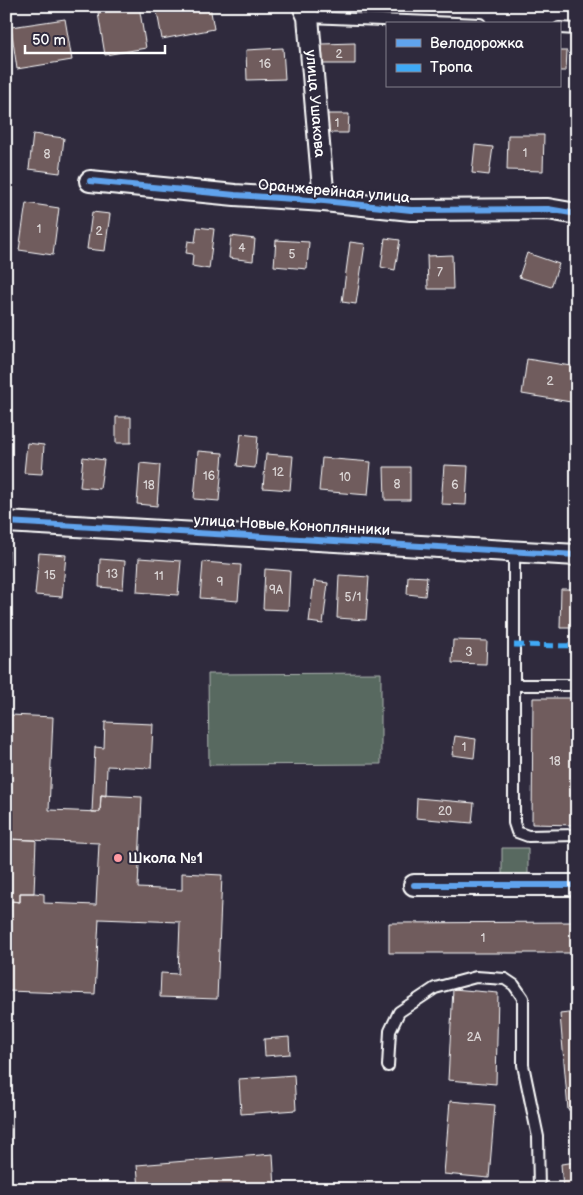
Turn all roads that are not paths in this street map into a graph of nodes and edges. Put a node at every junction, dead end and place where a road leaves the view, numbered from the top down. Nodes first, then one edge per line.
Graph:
1 (306, 12) edge
2 (451, 22) edge
3 (560, 28) edge
4 (577, 29) edge
5 (90, 181) dead end
6 (324, 201) junction
7 (577, 214) edge
8 (6, 522) edge
9 (514, 550) junction
10 (577, 554) edge
11 (514, 685) junction
12 (577, 685) edge
13 (577, 835) edge
14 (414, 884) dead end
15 (577, 884) edge
16 (388, 1066) dead end
17 (539, 1189) edge

1 - 2 lane
1 - 6 street, улица Ушакова
3 - 4 lane
5 - 6 street, Оранжерейная улица
6 - 7 street, Оранжерейная улица
8 - 9 street, улица Новые Коноплянники
9 - 10 street, улица Новые Коноплянники
9 - 11 lane
11 - 12 lane
11 - 13 lane
14 - 15 street
16 - 17 lane

